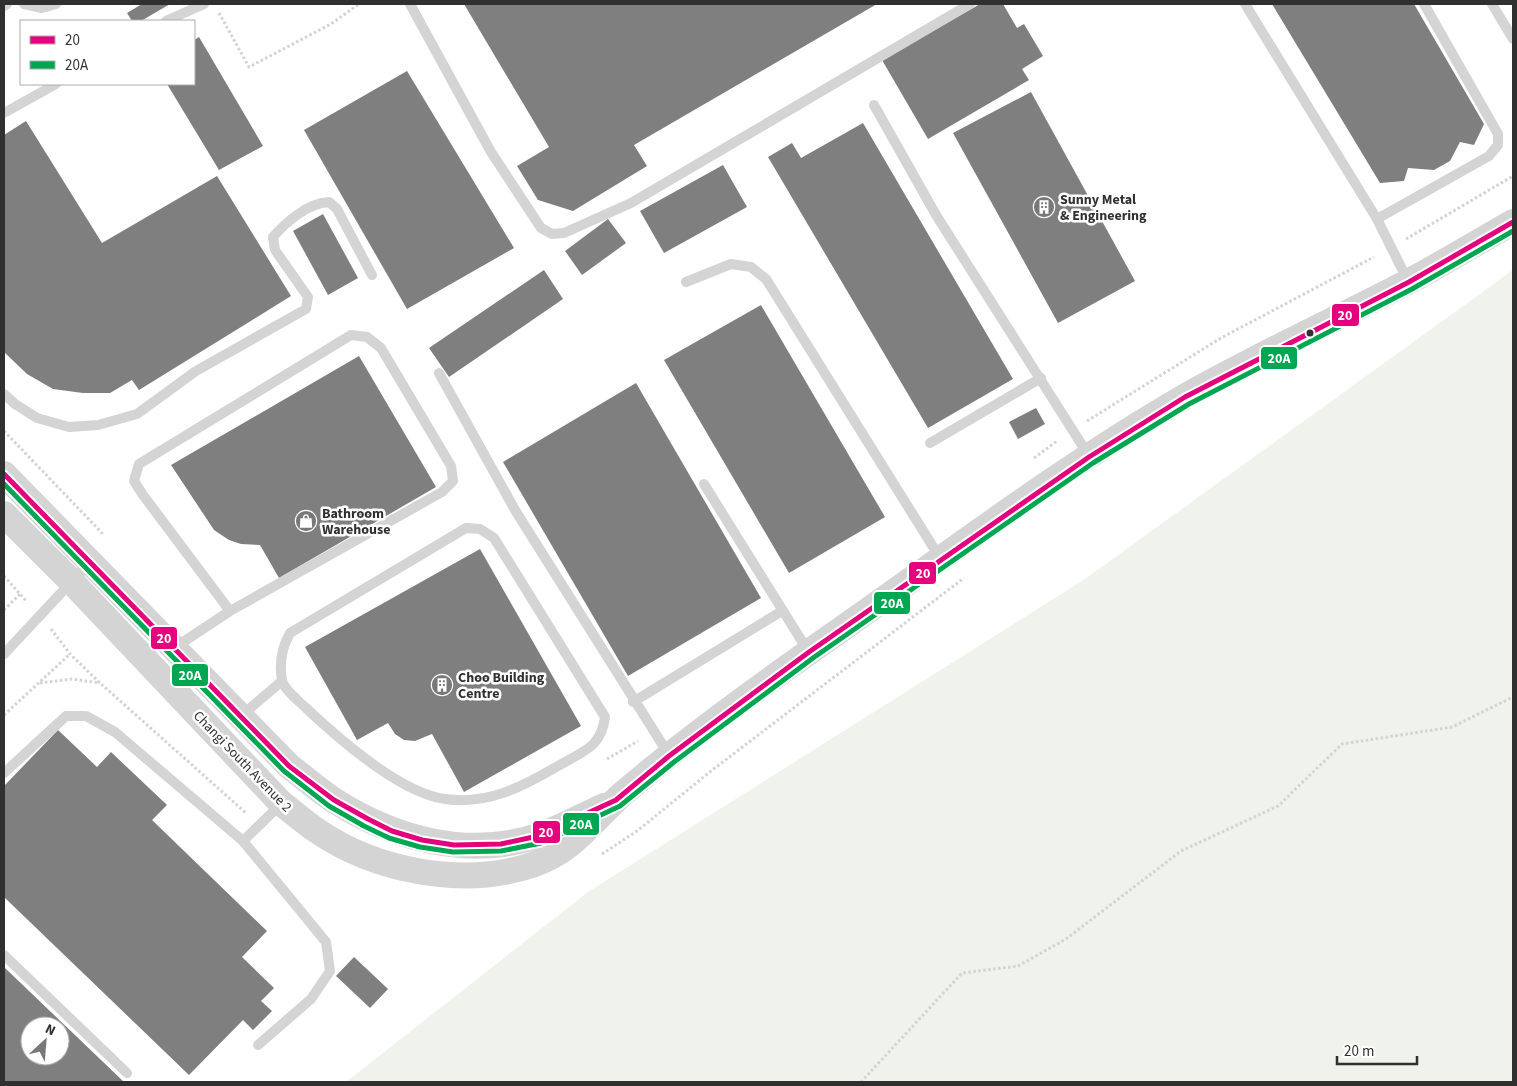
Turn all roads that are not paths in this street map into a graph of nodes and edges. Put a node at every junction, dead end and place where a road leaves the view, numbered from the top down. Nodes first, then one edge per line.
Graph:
1 (24, 4) edge
2 (56, 4) edge
3 (204, 4) edge
4 (410, 4) edge
5 (970, 4) edge
6 (1245, 4) edge
7 (1424, 4) edge
8 (1492, 4) edge
9 (169, 20) edge
10 (1513, 39) edge
11 (54, 85) edge
12 (874, 105) dead end
13 (4, 114) edge
14 (1378, 219) junction
15 (1513, 222) edge
16 (372, 276) dead end
17 (686, 282) dead end
18 (1409, 282) junction
19 (439, 373) dead end
20 (1041, 378) junction
21 (4, 394) edge
22 (930, 443) dead end
23 (1089, 456) junction
24 (4, 474) edge
25 (704, 484) dead end
26 (4, 514) edge
27 (942, 560) junction
28 (90, 562) junction
29 (71, 581) junction
30 (230, 611) junction
31 (782, 611) junction
32 (174, 648) junction
33 (809, 652) junction
34 (4, 654) edge
35 (282, 681) junction
36 (633, 702) junction
37 (241, 716) junction
38 (669, 756) junction
39 (4, 773) edge
40 (616, 800) junction
41 (281, 803) junction
42 (243, 841) junction
43 (4, 955) edge
44 (258, 1045) dead end
45 (127, 1073) dead end

1 - 2 lane
3 - 9 lane
4 - 5 lane
6 - 14 lane
7 - 14 lane
8 - 10 lane
11 - 13 lane
12 - 20 lane
14 - 18 lane
15 - 18 street, Changi South Avenue 2
16 - 21 lane
17 - 27 lane
18 - 23 street, Changi South Avenue 2
19 - 36 lane
20 - 22 lane
20 - 23 lane
23 - 27 street, Changi South Avenue 2
24 - 28 street, Changi South Avenue 2
25 - 31 lane
26 - 29 street, Changi South Avenue 2
27 - 33 street, Changi South Avenue 2
28 - 29 lane
28 - 32 street, Changi South Avenue 2
29 - 34 lane
29 - 41 street, Changi South Avenue 2
30 - 30 lane
30 - 32 lane
31 - 33 lane
31 - 36 lane
32 - 37 street, Changi South Avenue 2
33 - 38 street, Changi South Avenue 2
35 - 35 lane
35 - 37 lane
36 - 38 lane
37 - 40 street, Changi South Avenue 2
38 - 40 street, Changi South Avenue 2
39 - 42 lane
40 - 41 street, Changi South Avenue 2
41 - 42 lane
42 - 44 lane
43 - 45 lane

